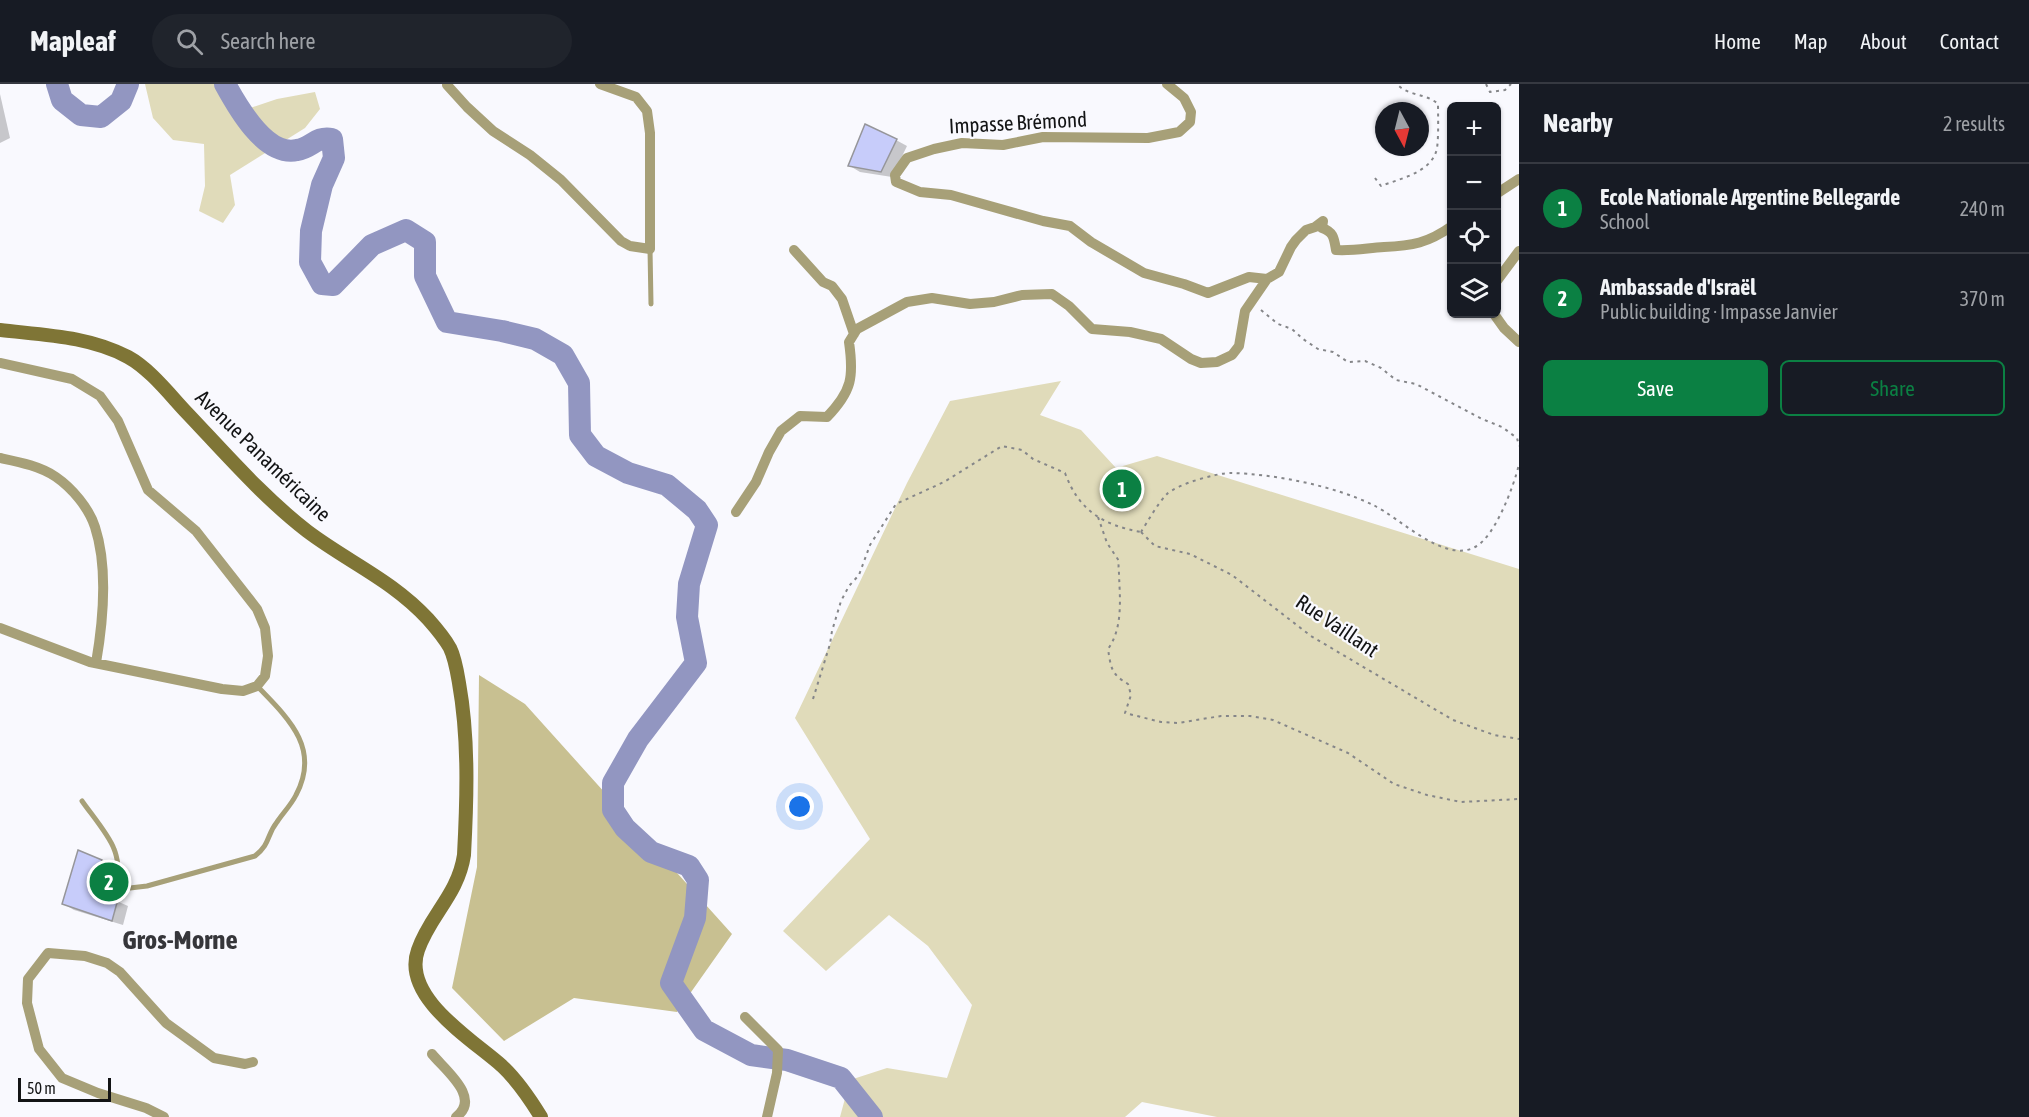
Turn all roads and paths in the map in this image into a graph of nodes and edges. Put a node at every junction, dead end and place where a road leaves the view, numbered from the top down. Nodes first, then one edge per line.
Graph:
1 (600, 84) edge
2 (1167, 84) edge
3 (1397, 84) edge
4 (1486, 84) edge
5 (1511, 84) edge
6 (447, 85) edge
7 (1375, 178) dead end
8 (1519, 179) edge
9 (1501, 192) edge
10 (1447, 229) edge
11 (650, 249) junction
12 (794, 250) dead end
13 (1519, 251) edge
14 (1501, 276) edge
15 (1267, 279) junction
16 (1255, 297) junction
17 (651, 304) dead end
18 (1497, 318) edge
19 (0, 330) edge
20 (854, 334) junction
21 (1519, 342) edge
22 (0, 363) edge
23 (1519, 446) edge
24 (0, 458) edge
25 (1519, 464) edge
26 (736, 512) dead end
27 (1098, 517) junction
28 (1141, 532) junction
29 (0, 628) edge
30 (93, 663) junction
31 (257, 686) junction
32 (813, 699) dead end
33 (1519, 739) edge
34 (1519, 799) edge
35 (82, 801) dead end
36 (745, 1017) dead end
37 (432, 1054) dead end
38 (253, 1062) dead end
39 (164, 1117) edge
40 (456, 1117) edge
41 (542, 1117) edge
42 (767, 1117) edge

1 - 11 street
2 - 15 street, Impasse Brémond
3 - 7 path
4 - 5 path
6 - 11 street
8 - 9 street
10 - 15 street
11 - 17 lane
12 - 20 street
13 - 14 street
15 - 16 street
16 - 20 street
16 - 23 path
18 - 21 street
19 - 41 main road, Avenue Panaméricaine
20 - 26 street
22 - 31 street
24 - 30 street
25 - 28 path
27 - 28 path, Rue Vaillant
27 - 32 path
27 - 34 path
28 - 33 path, Rue Vaillant
29 - 30 street
30 - 31 street
31 - 35 lane
36 - 42 street
37 - 40 street
38 - 39 street

